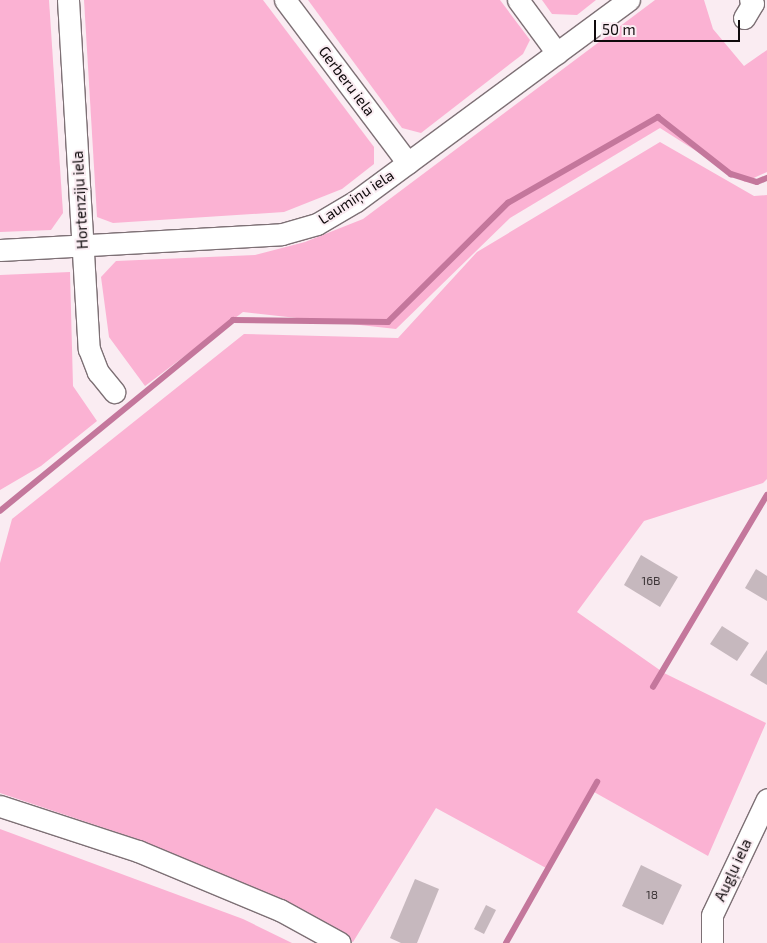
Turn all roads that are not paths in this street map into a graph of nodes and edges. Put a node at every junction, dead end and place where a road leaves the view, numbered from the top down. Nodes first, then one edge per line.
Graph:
1 (68, 0) edge
2 (285, 0) edge
3 (518, 0) edge
4 (629, 0) edge
5 (557, 53) junction
6 (408, 163) junction
7 (82, 245) junction
8 (0, 250) edge
9 (114, 392) dead end
10 (767, 799) edge
11 (0, 806) edge
12 (340, 943) edge
13 (712, 943) edge

1 - 7 street, Hortenziju iela
2 - 6 street, Gerberu iela
3 - 5 street
4 - 5 street, Laumiņu iela
5 - 6 street, Laumiņu iela
6 - 7 street, Laumiņu iela
7 - 8 street, Laumiņu iela
7 - 9 street, Hortenziju iela
10 - 13 street, Augļu iela
11 - 12 street

